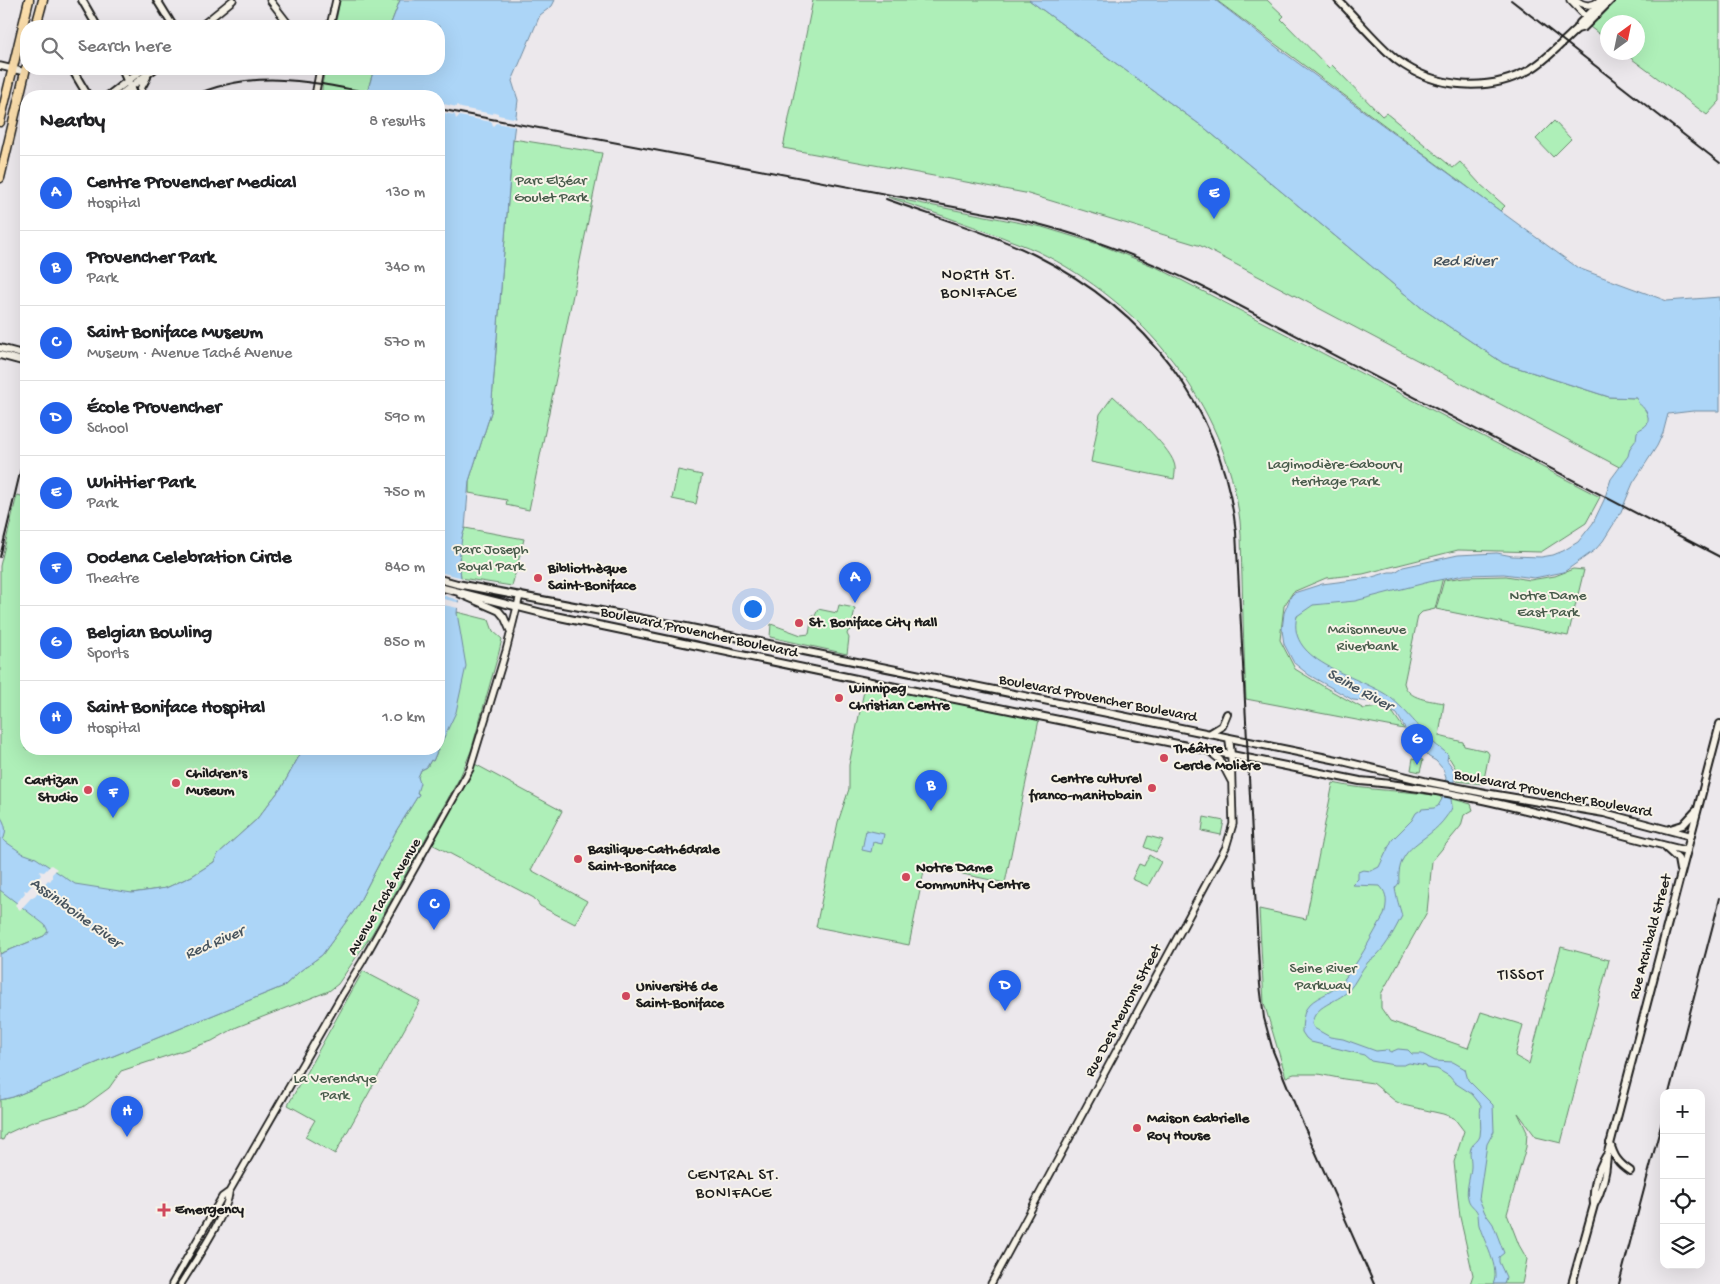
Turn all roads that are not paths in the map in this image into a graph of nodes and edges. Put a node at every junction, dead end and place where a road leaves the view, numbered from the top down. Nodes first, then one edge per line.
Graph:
1 (29, 0) edge
2 (43, 0) edge
3 (82, 0) edge
4 (157, 0) edge
5 (233, 0) edge
6 (270, 0) edge
7 (336, 0) edge
8 (1338, 0) edge
9 (1570, 0) edge
10 (1576, 0) edge
11 (1602, 0) edge
12 (1610, 0) edge
13 (1588, 19) junction
14 (27, 20) edge
15 (38, 20) edge
16 (94, 20) edge
17 (169, 20) edge
18 (208, 20) edge
19 (285, 20) edge
20 (331, 20) edge
21 (20, 46) edge
22 (0, 66) edge
23 (13, 69) junction
24 (20, 70) edge
25 (25, 75) edge
26 (76, 75) edge
27 (125, 75) edge
28 (138, 75) edge
29 (144, 75) edge
30 (149, 75) edge
31 (319, 75) edge
32 (129, 85) junction
33 (21, 90) edge
34 (84, 90) edge
35 (119, 90) edge
36 (124, 90) edge
37 (131, 90) edge
38 (141, 90) edge
39 (316, 90) edge
40 (20, 95) edge
41 (0, 122) edge
42 (0, 178) edge
43 (0, 348) edge
44 (20, 353) edge
45 (0, 355) edge
46 (20, 360) edge
47 (445, 581) edge
48 (445, 589) edge
49 (451, 591) junction
50 (520, 595) junction
51 (517, 607) junction
52 (511, 633) junction
53 (1227, 714) dead end
54 (1720, 724) edge
55 (1209, 734) junction
56 (1229, 738) junction
57 (1206, 749) junction
58 (1231, 754) junction
59 (1396, 774) junction
60 (1395, 784) junction
61 (1233, 785) junction
62 (1427, 785) junction
63 (1470, 794) junction
64 (1700, 805) junction
65 (1666, 830) junction
66 (1691, 836) junction
67 (1661, 845) junction
68 (1687, 851) junction
69 (1680, 877) junction
70 (1610, 1142) junction
71 (1630, 1171) dead end
72 (229, 1192) junction
73 (190, 1252) junction
74 (198, 1256) junction
75 (172, 1284) edge
76 (181, 1284) edge
77 (991, 1284) edge
78 (1572, 1284) edge

1 - 14 main road
2 - 15 main road
3 - 16 main road
4 - 17 main road
5 - 18 street
6 - 19 street
7 - 20 street
8 - 13 main road
9 - 13 street
10 - 11 street
11 - 13 main road
12 - 13 main road
21 - 23 main road
22 - 23 street
23 - 24 street
23 - 41 main road
25 - 33 main road
26 - 34 main road
27 - 32 main road
28 - 32 main road
29 - 32 main road
30 - 38 main road
31 - 39 street
32 - 35 main road
32 - 36 main road
32 - 37 main road
40 - 42 main road
43 - 44 main road
45 - 46 main road
47 - 50 main road, Boulevard Provencher Boulevard
48 - 49 main road, Boulevard Provencher Boulevard
49 - 51 main road, Boulevard Provencher Boulevard
49 - 52 street
50 - 51 street, Avenue Taché Avenue
50 - 55 main road, Boulevard Provencher Boulevard
51 - 52 street, Avenue Taché Avenue
51 - 57 main road, Boulevard Provencher Boulevard
52 - 72 street, Avenue Taché Avenue
53 - 55 main road
54 - 64 main road, Rue Archibald Street
55 - 56 main road, Boulevard Provencher Boulevard
56 - 58 main road, Rue Des Meurons Street
56 - 59 main road, Boulevard Provencher Boulevard
57 - 58 main road, Boulevard Provencher Boulevard
57 - 61 street
58 - 60 main road, Boulevard Provencher Boulevard
58 - 61 street, Rue Des Meurons Street
59 - 60 main road
59 - 62 main road, Boulevard Provencher Boulevard
60 - 62 main road, Boulevard Provencher Boulevard
61 - 77 street, Rue Des Meurons Street
62 - 63 main road, Boulevard Provencher Boulevard
63 - 65 main road, Boulevard Provencher Boulevard
63 - 67 main road, Boulevard Provencher Boulevard
64 - 65 main road
64 - 66 main road, Rue Archibald Street
65 - 66 main road, Boulevard Provencher Boulevard
66 - 68 main road, Rue Archibald Street
67 - 68 main road, Boulevard Provencher Boulevard
67 - 69 main road
68 - 69 main road, Rue Archibald Street
69 - 70 main road, Rue Archibald Street
70 - 71 main road
70 - 78 main road, Rue Archibald Street
72 - 73 street, Avenue Taché Avenue
72 - 74 street, Avenue Taché Avenue
73 - 74 street
73 - 75 street, Avenue Taché Avenue
74 - 76 street, Avenue Taché Avenue

